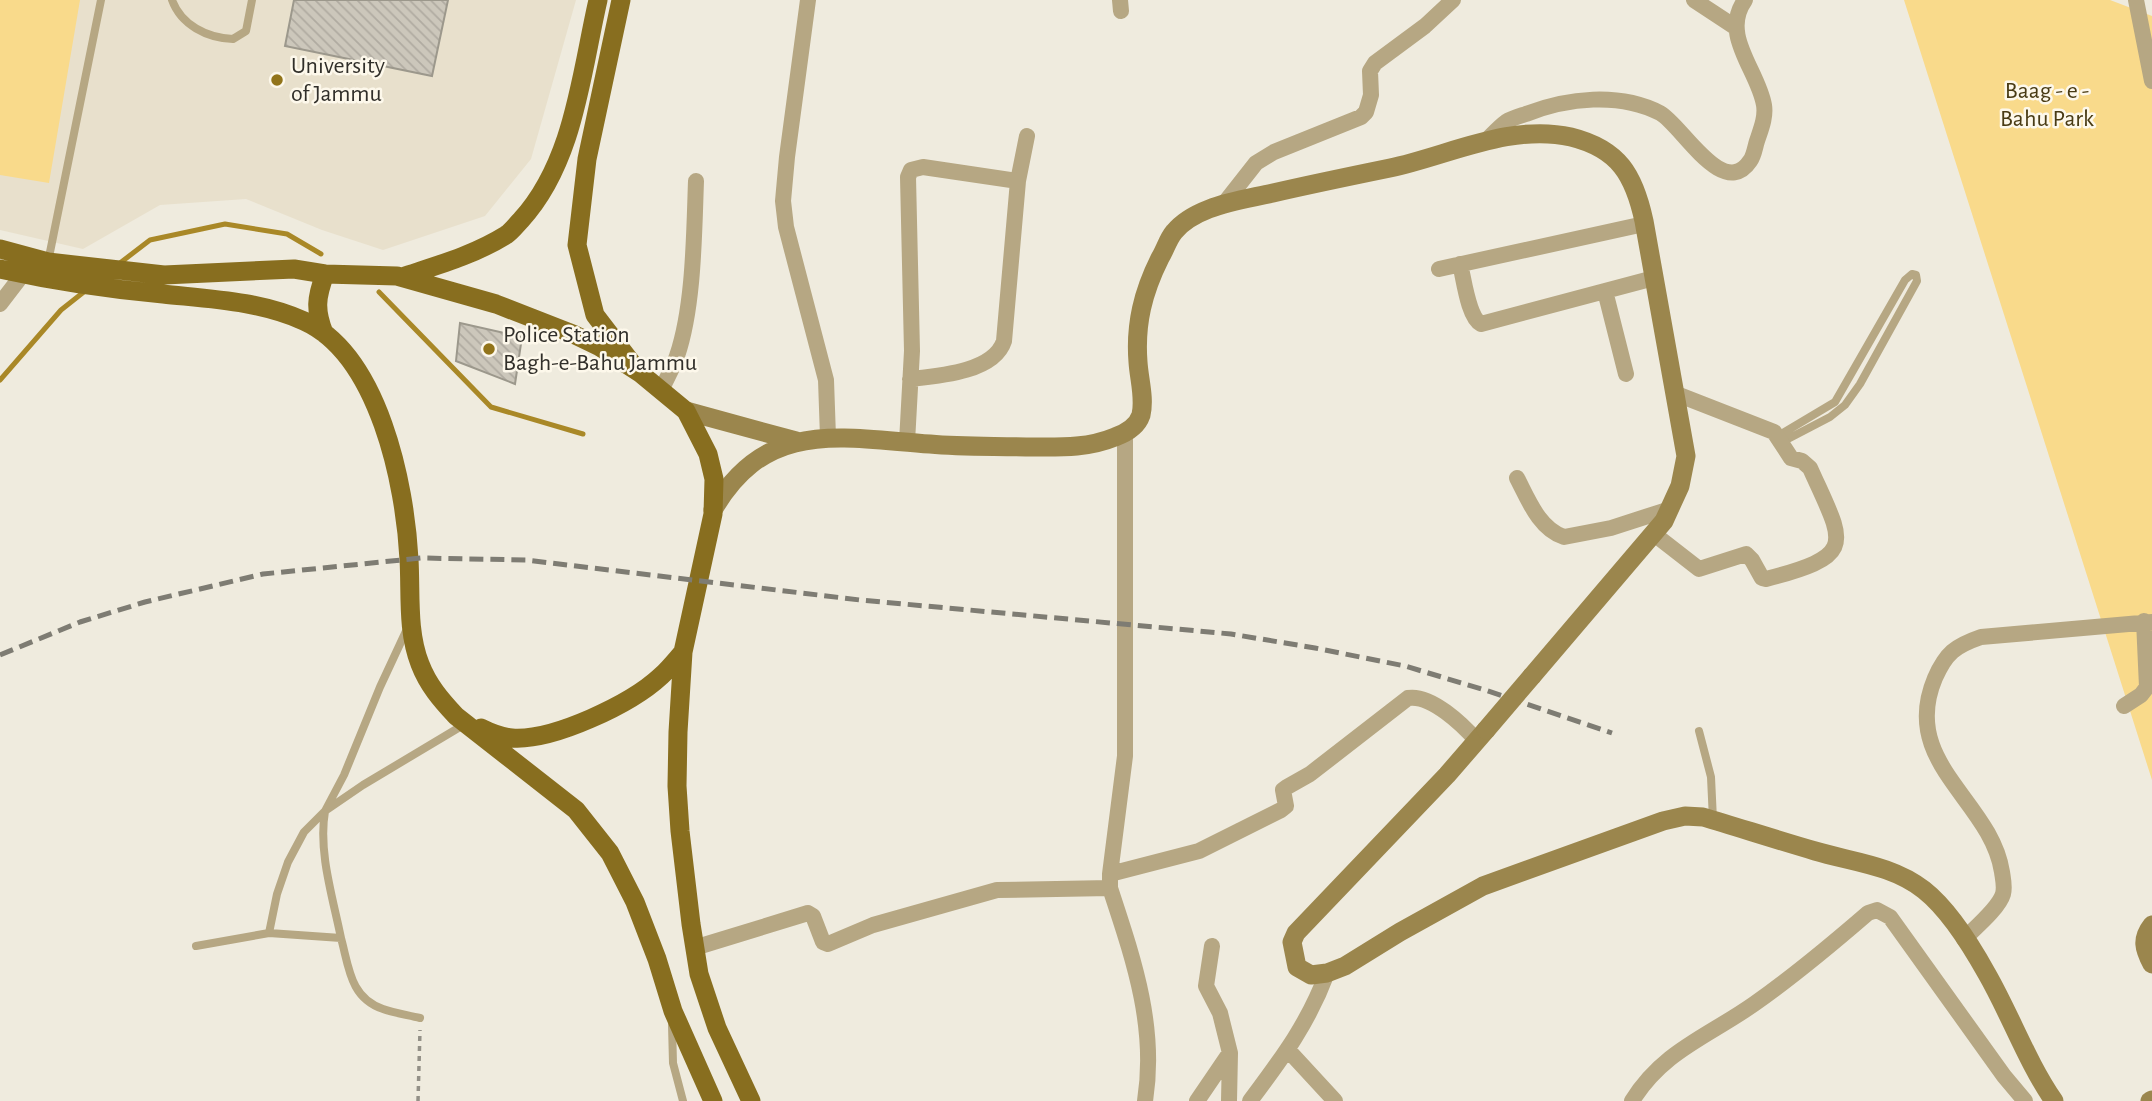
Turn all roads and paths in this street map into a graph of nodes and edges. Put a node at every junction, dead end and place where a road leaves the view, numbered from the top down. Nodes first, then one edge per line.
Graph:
1 (101, 0) edge
2 (172, 0) edge
3 (252, 0) edge
4 (598, 0) edge
5 (621, 0) edge
6 (808, 0) edge
7 (1453, 0) edge
8 (1694, 0) edge
9 (1745, 0) edge
10 (2136, 0) edge
11 (1735, 27) junction
12 (2152, 81) edge
13 (1027, 136) dead end
14 (1487, 140) junction
15 (696, 181) dead end
16 (1018, 181) junction
17 (1223, 205) junction
18 (1644, 224) junction
19 (0, 249) edge
20 (1460, 264) junction
21 (0, 269) edge
22 (58, 269) junction
23 (1439, 269) dead end
24 (23, 274) junction
25 (325, 274) junction
26 (401, 277) junction
27 (1654, 278) junction
28 (163, 284) junction
29 (1605, 291) junction
30 (0, 304) edge
31 (324, 333) junction
32 (640, 373) junction
33 (1626, 374) dead end
34 (910, 379) junction
35 (661, 391) junction
36 (1675, 393) junction
37 (686, 411) junction
38 (1125, 432) junction
39 (828, 437) junction
40 (1780, 439) junction
41 (796, 441) junction
42 (907, 442) junction
43 (1517, 478) dead end
44 (1670, 509) junction
45 (713, 510) junction
46 (1654, 534) junction
47 (411, 620) junction
48 (2148, 622) edge
49 (683, 652) junction
50 (2124, 706) dead end
51 (468, 723) junction
52 (1699, 731) dead end
53 (1482, 736) junction
54 (325, 811) junction
55 (1713, 820) junction
56 (1110, 881) junction
57 (2152, 925) edge
58 (269, 933) junction
59 (341, 938) junction
60 (1964, 939) junction
61 (195, 946) dead end
62 (1212, 946) dead end
63 (694, 948) junction
64 (2152, 964) edge
65 (1327, 973) junction
66 (673, 1011) junction
67 (420, 1018) joint
68 (1287, 1050) junction
69 (1230, 1053) junction
70 (418, 1101) edge
71 (683, 1101) edge
72 (713, 1101) edge
73 (751, 1101) edge
74 (1145, 1101) edge
75 (1197, 1101) edge
76 (1229, 1101) edge
77 (1250, 1101) edge
78 (1335, 1101) edge
79 (1632, 1101) edge
80 (2025, 1101) edge
81 (2054, 1101) edge

1 - 22 lane
2 - 3 lane
4 - 26 main road
5 - 32 main road
6 - 39 street
7 - 17 street
8 - 11 street
9 - 11 street
10 - 12 street
11 - 14 street
13 - 16 street
14 - 17 main road
14 - 18 main road
15 - 35 street
16 - 34 street
16 - 34 street
17 - 38 main road
18 - 20 street
18 - 27 main road
19 - 22 main road
20 - 23 street
20 - 29 street
21 - 24 main road
22 - 24 main road
22 - 28 main road
24 - 30 street
25 - 26 main road
25 - 28 main road
25 - 31 main road
26 - 32 main road
27 - 29 street
27 - 36 main road
28 - 31 main road
29 - 33 street
31 - 47 main road
32 - 35 main road
34 - 42 street
35 - 37 main road
36 - 40 street
36 - 44 main road
37 - 41 main road
37 - 45 main road
38 - 42 main road
38 - 56 street
39 - 41 main road
39 - 42 main road
40 - 40 lane
40 - 46 street
41 - 45 main road
43 - 44 street
44 - 46 main road
45 - 49 main road
46 - 53 main road, bridge
47 - 51 main road
47 - 54 lane
48 - 50 street
48 - 60 street
49 - 51 main road
49 - 63 main road
51 - 54 lane
51 - 66 main road
52 - 55 lane
53 - 56 street
53 - 65 main road
54 - 58 lane
54 - 59 lane
55 - 60 main road
55 - 65 main road
56 - 63 street
56 - 74 street
57 - 64 main road
58 - 59 lane
58 - 61 lane
59 - 67 lane
60 - 81 main road
62 - 69 street
63 - 73 main road
65 - 68 street
66 - 71 lane
66 - 72 main road
67 - 70 path
68 - 77 street
68 - 78 street
69 - 75 street
69 - 76 street
79 - 80 street

